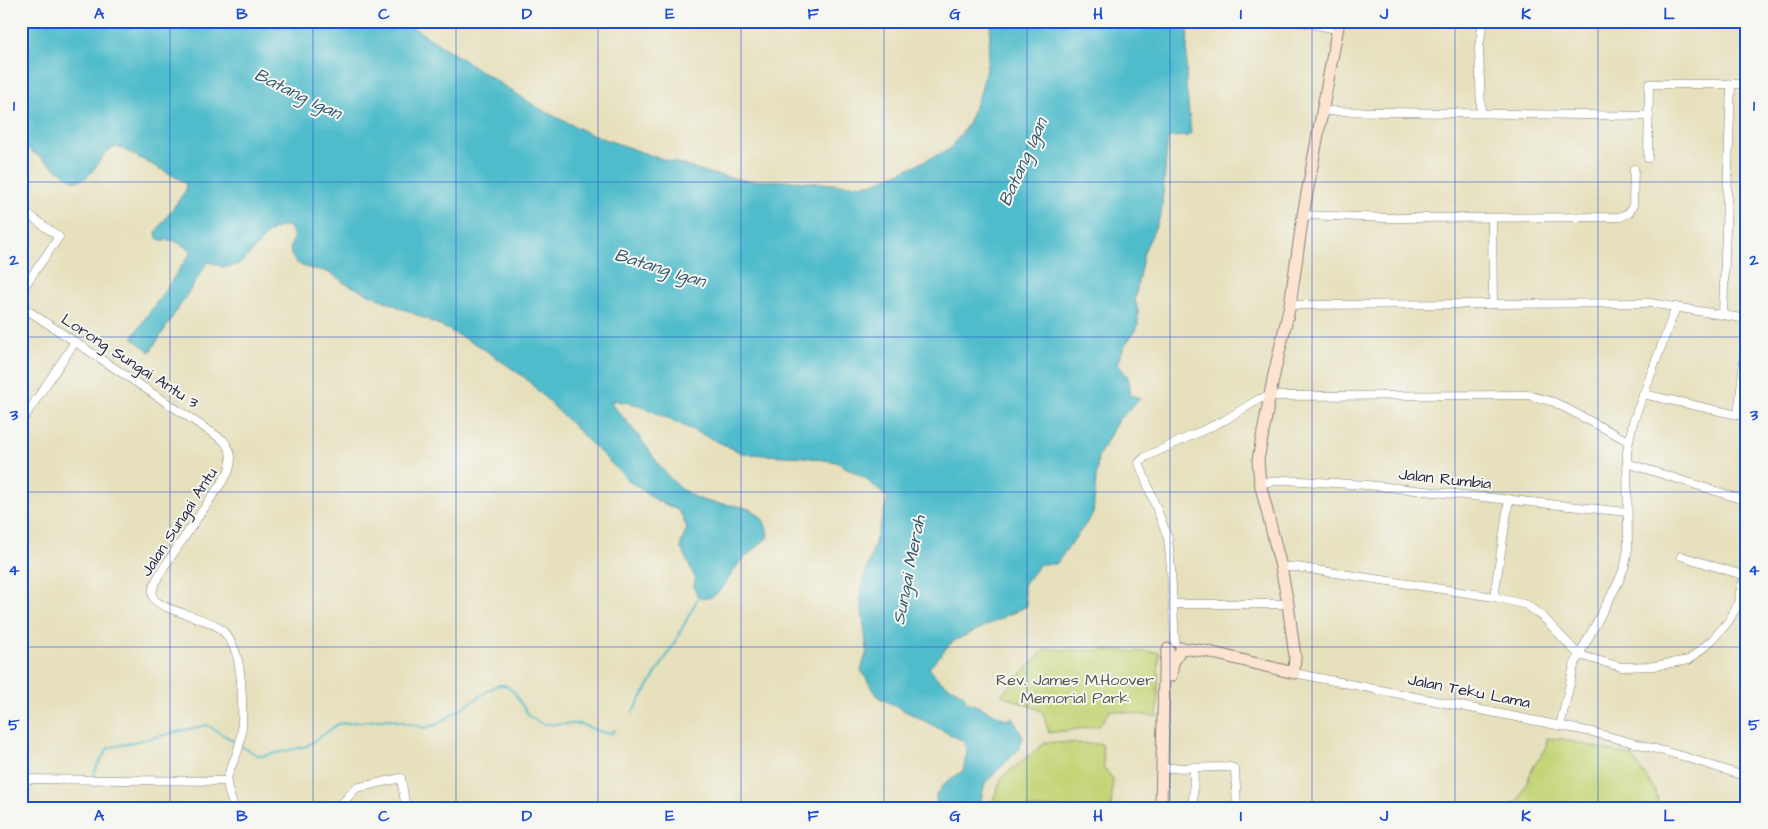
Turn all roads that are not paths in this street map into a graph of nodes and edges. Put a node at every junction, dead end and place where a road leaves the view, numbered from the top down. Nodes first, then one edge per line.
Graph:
1 (1296, 21) edge
2 (1483, 21) edge
3 (1307, 22) edge
4 (1338, 25) edge
5 (1731, 84) junction
6 (1747, 84) edge
7 (1323, 112) junction
8 (1481, 113) junction
9 (1649, 116) junction
10 (1648, 158) dead end
11 (1634, 169) dead end
12 (21, 209) edge
13 (1303, 215) junction
14 (1492, 218) junction
15 (21, 291) edge
16 (1493, 304) junction
17 (1290, 305) junction
18 (21, 306) edge
19 (1676, 307) junction
20 (1723, 314) junction
21 (1747, 319) edge
22 (76, 342) junction
23 (1745, 352) dead end
24 (1643, 394) junction
25 (1270, 396) junction
26 (1738, 415) junction
27 (1747, 417) edge
28 (21, 422) edge
29 (223, 440) joint
30 (1628, 441) junction
31 (1627, 463) junction
32 (1260, 483) junction
33 (1508, 499) junction
34 (1747, 501) edge
35 (1628, 512) junction
36 (1681, 556) dead end
37 (1281, 567) junction
38 (1746, 575) edge
39 (1494, 597) junction
40 (1738, 603) junction
41 (1172, 604) junction
42 (1288, 604) junction
43 (1747, 614) edge
44 (1176, 648) junction
45 (1579, 655) junction
46 (1294, 673) junction
47 (1560, 726) junction
48 (1168, 768) junction
49 (1194, 768) junction
50 (1747, 777) edge
51 (21, 779) edge
52 (226, 781) junction
53 (234, 808) edge
54 (338, 808) edge
55 (406, 808) edge
56 (1161, 808) edge
57 (1167, 808) edge
58 (1193, 808) edge
59 (1237, 808) edge

1 - 3 street
2 - 8 street
3 - 4 street
4 - 7 street
5 - 6 street
5 - 9 street
5 - 20 street
7 - 8 street
7 - 13 street
8 - 9 street
9 - 10 street
11 - 14 street
12 - 15 street
13 - 14 street
13 - 17 street
14 - 16 street
16 - 17 street
16 - 19 street
17 - 25 street
18 - 22 street, Lorong Sungai Antu 3
19 - 20 street
19 - 24 street
20 - 21 street
22 - 28 street
22 - 29 street, Lorong Sungai Antu 3
23 - 26 street
24 - 26 street
24 - 30 street
25 - 30 street
25 - 32 street
25 - 41 street
26 - 27 street
29 - 52 street, Jalan Sungai Antu
30 - 31 street
31 - 34 street
31 - 35 street
32 - 33 street, Jalan Rumbia
32 - 37 street
33 - 35 street, Jalan Rumbia
33 - 39 street
35 - 45 street
36 - 38 street
37 - 39 street
37 - 42 street
38 - 40 street
39 - 45 street
40 - 43 street
40 - 45 street
41 - 42 street
41 - 44 street
42 - 46 street
44 - 46 street, Jalan Teku Lama
44 - 48 street
44 - 56 street
45 - 47 street
46 - 47 street, Jalan Teku Lama
47 - 50 street, Jalan Teku Lama
48 - 49 street
48 - 57 street
49 - 58 street
49 - 59 street
51 - 52 street
52 - 53 street
54 - 55 street

